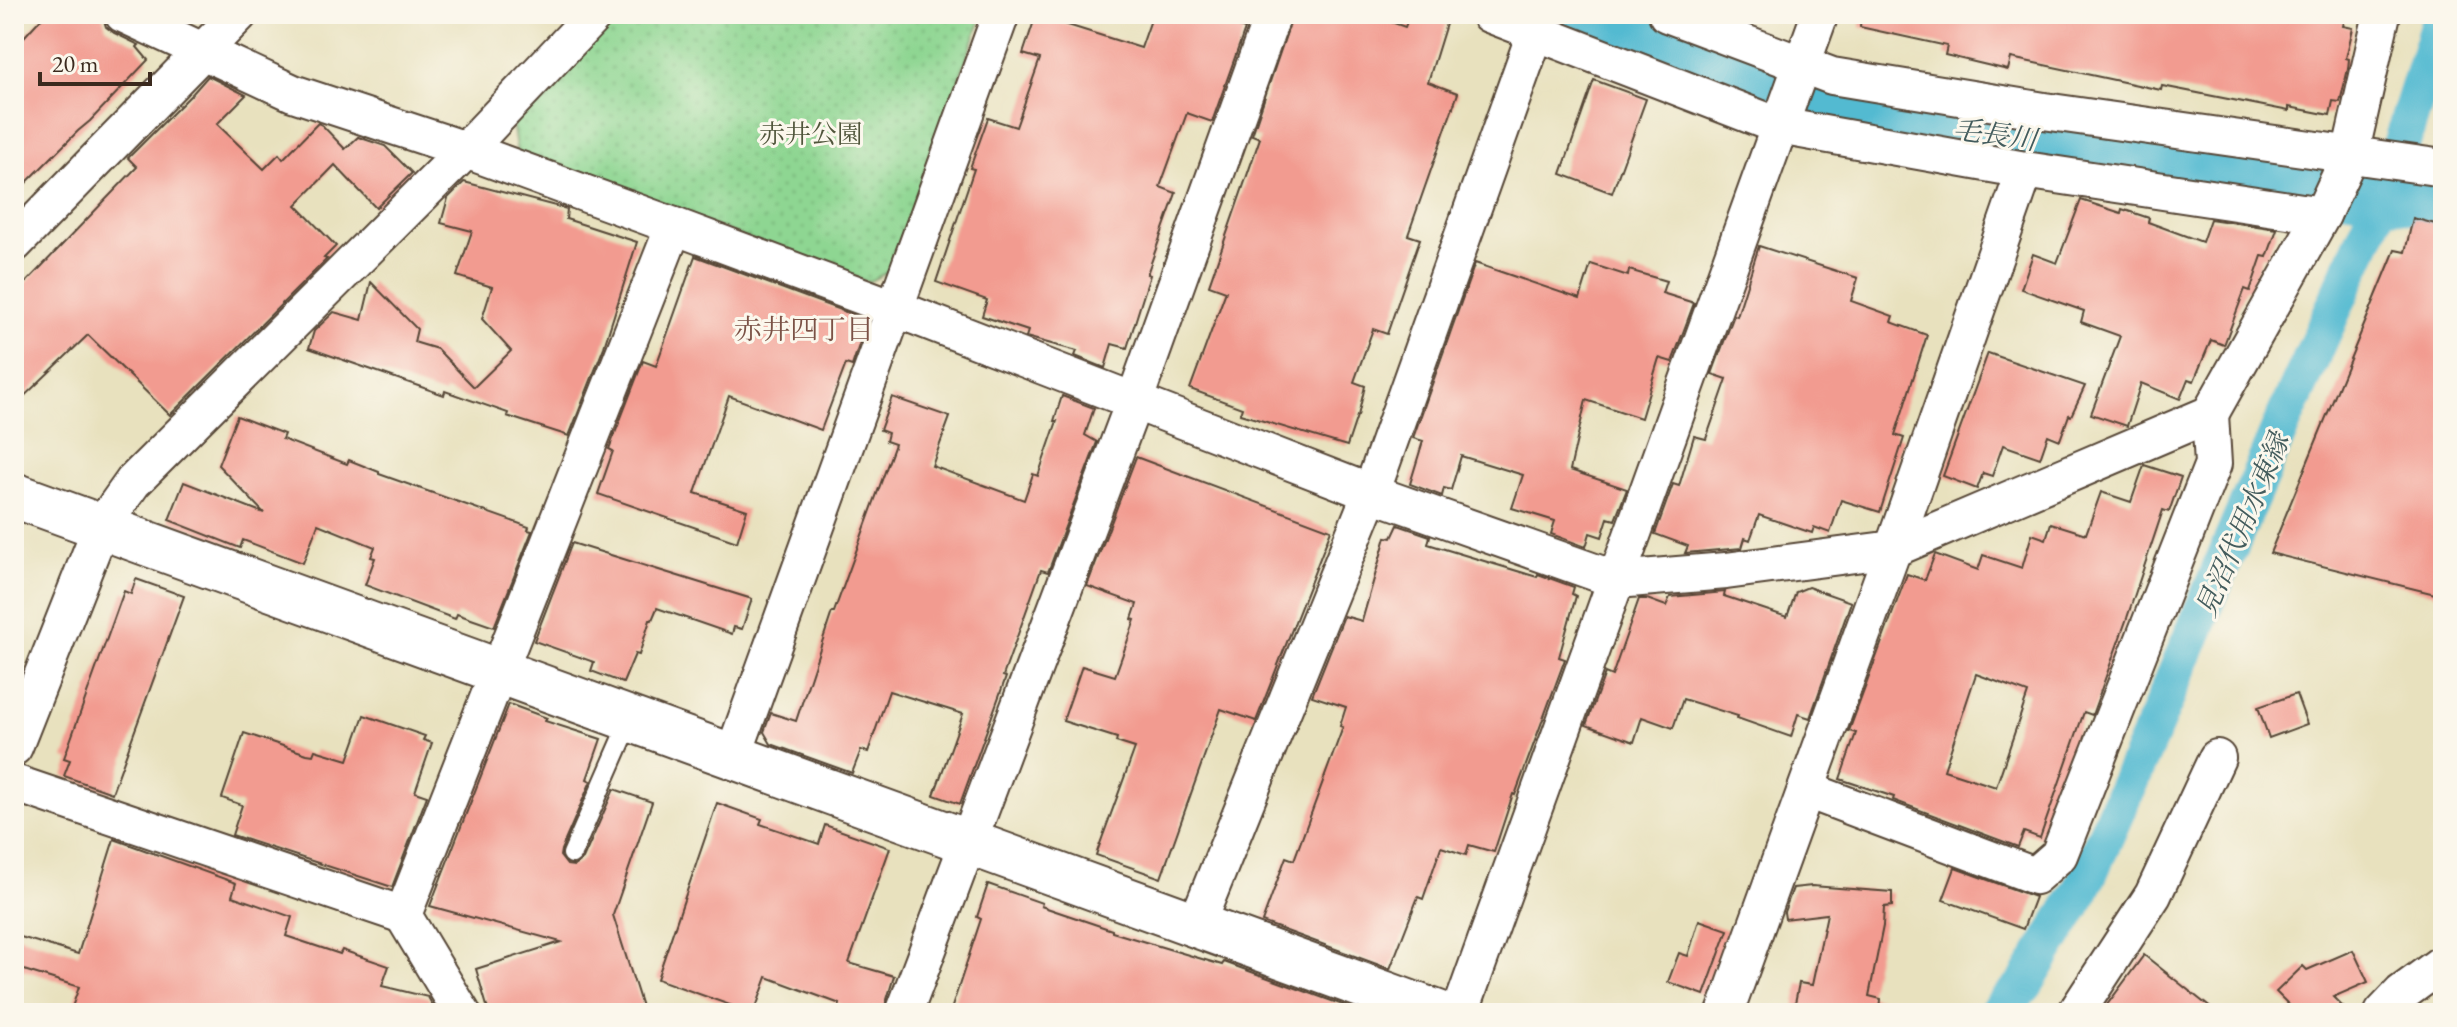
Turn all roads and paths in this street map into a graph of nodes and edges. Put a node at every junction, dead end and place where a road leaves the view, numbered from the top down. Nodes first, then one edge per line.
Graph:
1 (123, 14) edge
2 (239, 14) edge
3 (595, 14) edge
4 (1001, 14) edge
5 (1273, 14) edge
6 (1489, 14) edge
7 (1667, 14) edge
8 (1820, 14) edge
9 (2382, 14) edge
10 (1536, 31) junction
11 (204, 52) junction
12 (1800, 65) junction
13 (1779, 126) junction
14 (466, 150) junction
15 (2350, 155) junction
16 (2443, 168) edge
17 (2025, 170) junction
18 (2322, 215) junction
19 (674, 226) junction
20 (14, 244) edge
21 (894, 308) junction
22 (1134, 402) junction
23 (2210, 414) junction
24 (1371, 493) junction
25 (14, 495) edge
26 (101, 527) junction
27 (1893, 549) junction
28 (1617, 580) junction
29 (498, 671) junction
30 (631, 719) junction
31 (14, 747) edge
32 (733, 756) junction
33 (2217, 758) dead end
34 (14, 783) edge
35 (1807, 790) junction
36 (968, 842) junction
37 (572, 854) dead end
38 (403, 915) junction
39 (1196, 925) junction
40 (2443, 963) edge
41 (462, 1013) edge
42 (904, 1013) edge
43 (1438, 1013) edge
44 (1460, 1013) edge
45 (1725, 1013) edge
46 (2076, 1013) edge
47 (2383, 1013) edge

1 - 11 street
2 - 11 street
3 - 14 street
4 - 21 street
5 - 22 street
6 - 10 street
7 - 12 street
8 - 12 street
9 - 15 street
10 - 13 street
10 - 24 street
11 - 14 street
11 - 20 street
12 - 13 street
12 - 15 street
13 - 17 street
13 - 28 street
14 - 19 street
14 - 26 street
15 - 16 street
15 - 18 street
17 - 18 street
17 - 27 street
18 - 23 street
19 - 21 street
19 - 29 street
21 - 22 street
21 - 32 street
22 - 24 street
22 - 36 street
23 - 27 street
23 - 35 street
24 - 28 street
24 - 39 street
25 - 26 street
26 - 29 street
26 - 31 street
27 - 28 street
27 - 35 street
28 - 44 street
29 - 30 street
29 - 38 street
30 - 32 street
30 - 37 lane
32 - 36 street
33 - 46 street
34 - 38 street
35 - 45 street
36 - 39 street
36 - 42 street
38 - 41 street
39 - 43 street
40 - 47 street

